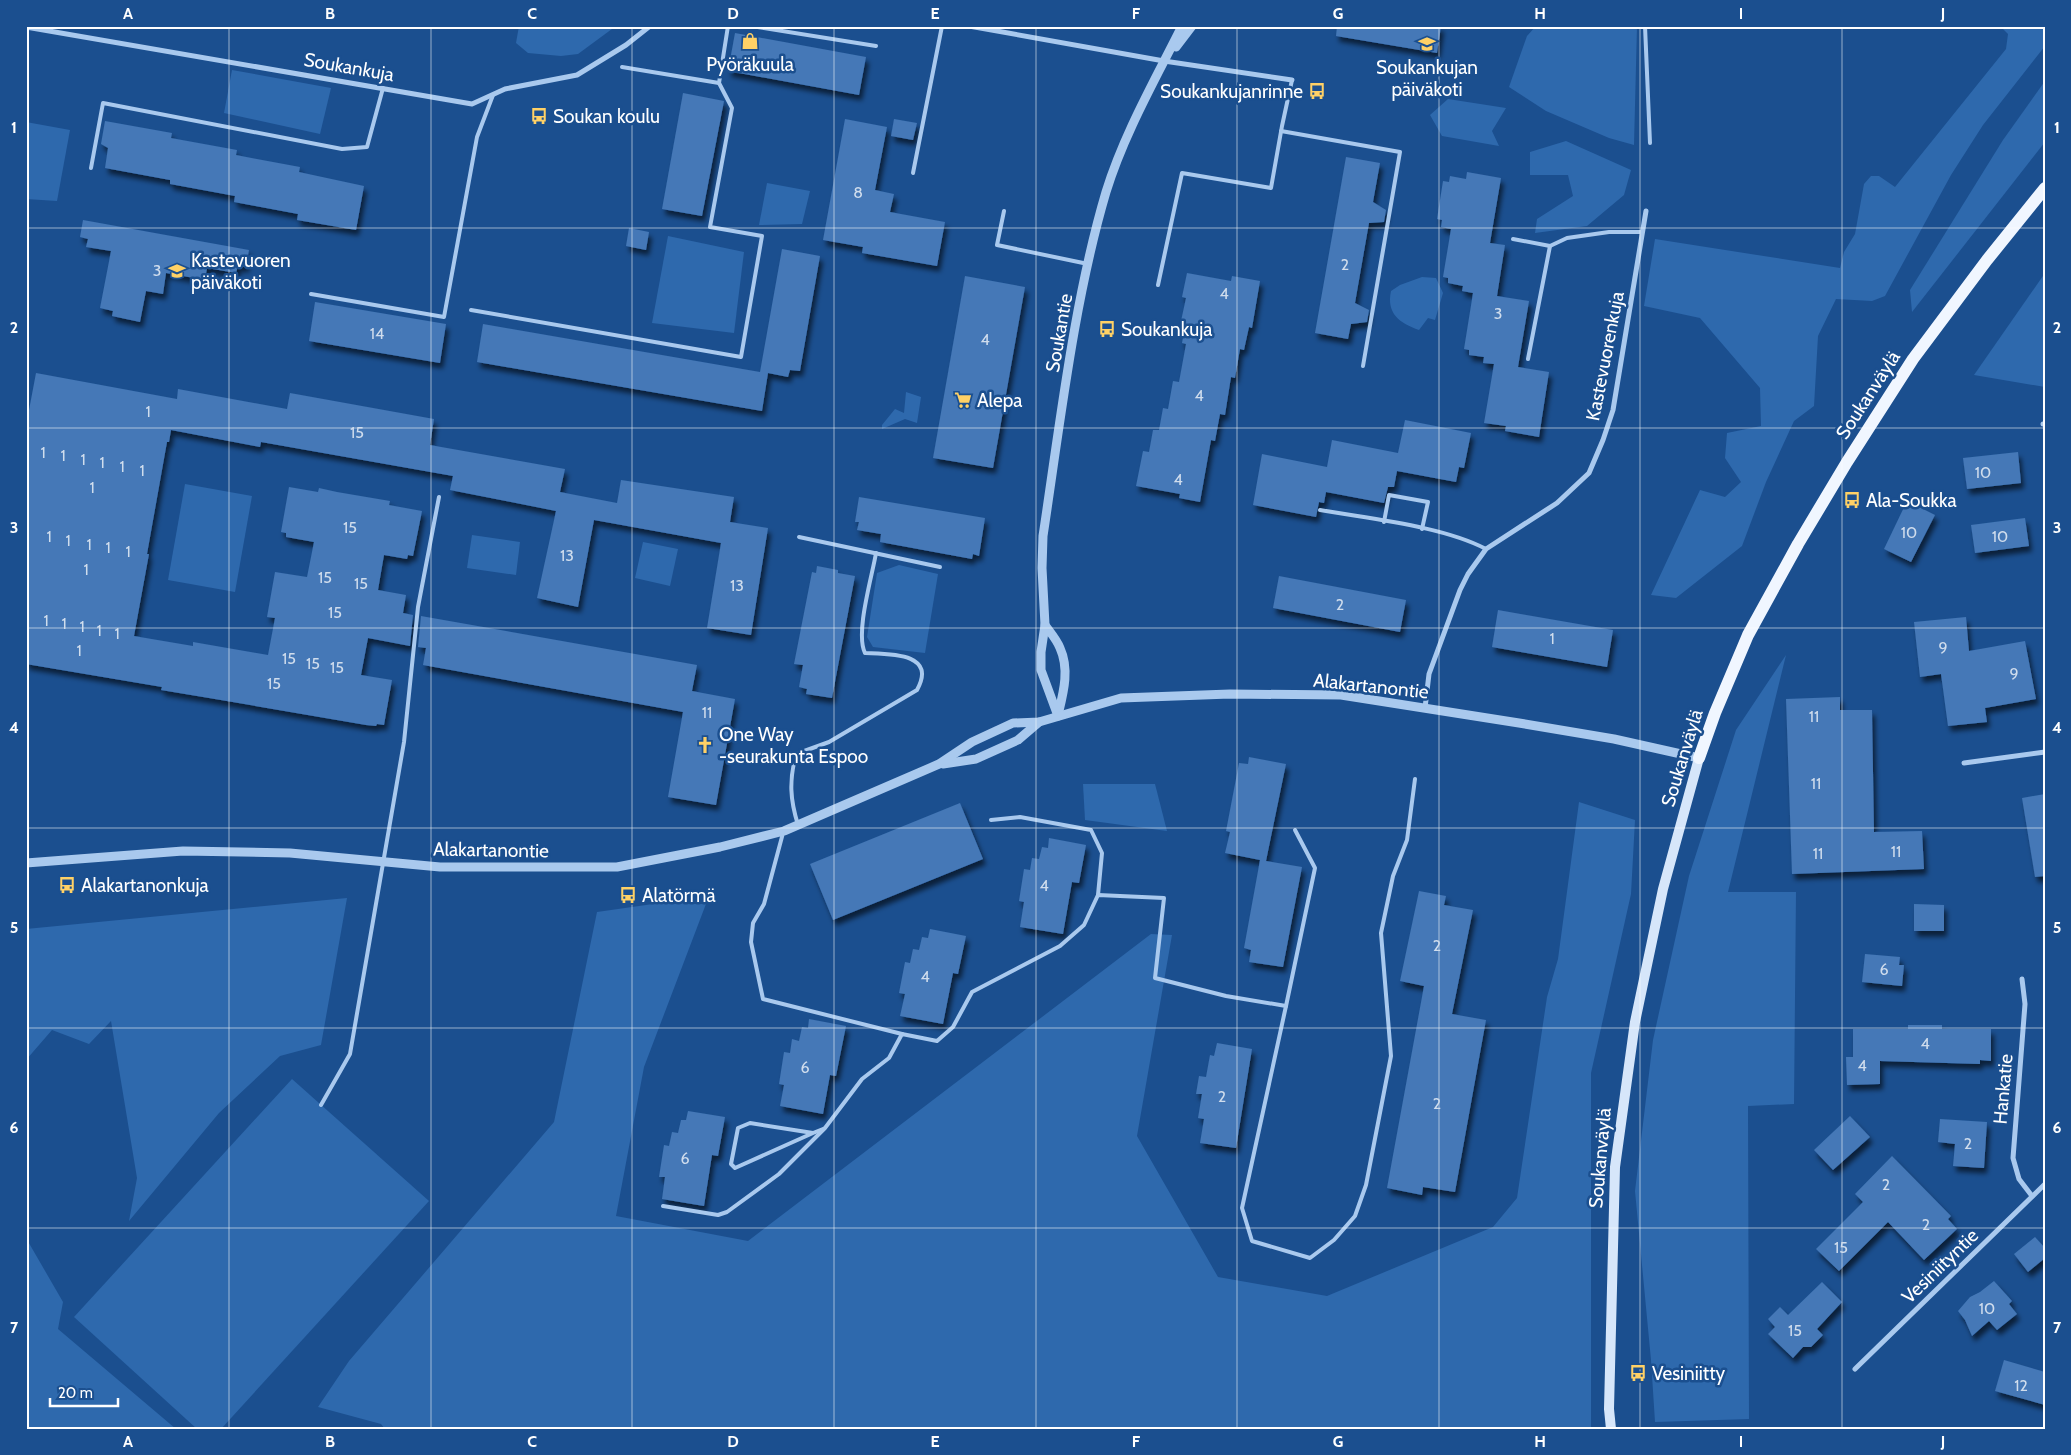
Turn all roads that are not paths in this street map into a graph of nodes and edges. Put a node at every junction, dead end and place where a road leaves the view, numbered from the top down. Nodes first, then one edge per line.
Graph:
1 (650, 26) edge
2 (728, 26) edge
3 (751, 26) edge
4 (942, 26) edge
5 (969, 26) edge
6 (1182, 26) edge
7 (1192, 26) edge
8 (1645, 26) edge
9 (26, 28) edge
10 (876, 46) dead end
11 (1164, 61) junction
12 (622, 67) dead end
13 (1292, 80) joint
14 (719, 83) junction
15 (382, 88) junction
16 (493, 95) junction
17 (1281, 131) junction
18 (1650, 143) dead end
19 (91, 168) dead end
20 (913, 173) dead end
21 (2045, 188) edge
22 (1004, 211) dead end
23 (1646, 211) dead end
24 (1642, 232) junction
25 (1513, 239) dead end
26 (1550, 246) junction
27 (1088, 264) junction
28 (1158, 285) dead end
29 (311, 294) dead end
30 (471, 310) dead end
31 (1528, 358) dead end
32 (1363, 366) dead end
33 (439, 497) dead end
34 (1320, 510) dead end
35 (1384, 522) junction
36 (1422, 528) junction
37 (799, 537) dead end
38 (1486, 549) junction
39 (876, 554) junction
40 (940, 567) dead end
41 (1045, 625) junction
42 (1425, 708) junction
43 (1058, 716) junction
44 (1039, 722) junction
45 (2045, 752) edge
46 (1699, 758) junction
47 (1964, 763) dead end
48 (939, 764) junction
49 (1415, 779) dead end
50 (991, 820) dead end
51 (798, 825) junction
52 (1295, 830) dead end
53 (784, 831) junction
54 (383, 862) junction
55 (26, 863) edge
56 (1098, 895) junction
57 (2022, 979) dead end
58 (1286, 1006) junction
59 (902, 1034) junction
60 (321, 1105) dead end
61 (825, 1128) junction
62 (812, 1133) junction
63 (2045, 1184) edge
64 (2032, 1196) junction
65 (664, 1206) dead end
66 (1855, 1369) dead end
67 (1610, 1429) edge

1 - 16 street, Soukankuja
2 - 14 lane
3 - 10 lane
4 - 20 lane
5 - 11 street
6 - 11 street, Soukantie
7 - 11 street, Soukantie
8 - 18 lane
9 - 15 street, Soukankuja
11 - 13 street
11 - 27 street, Soukantie
12 - 14 lane
13 - 17 lane
14 - 30 lane
15 - 16 street, Soukankuja
15 - 19 lane
16 - 29 lane
17 - 28 lane
17 - 32 lane
21 - 46 main road, Soukanväylä
22 - 27 lane
23 - 24 street, Kastevuorenkuja
24 - 26 lane
24 - 38 street, Kastevuorenkuja
25 - 26 lane
26 - 31 lane
27 - 41 street, Soukantie
33 - 54 lane
34 - 35 lane
35 - 36 lane
35 - 36 lane
36 - 38 lane
37 - 39 lane
38 - 42 street, Kastevuorenkuja
39 - 40 lane
39 - 51 lane
41 - 43 street, Soukantie
41 - 43 street
42 - 43 street, Alakartanontie
42 - 46 street, Alakartanontie
43 - 44 street, Alakartanontie
44 - 48 street, Alakartanontie
44 - 48 street, Alakartanontie
45 - 47 street
46 - 67 main road, Soukanväylä
48 - 51 street, Alakartanontie
49 - 58 lane
50 - 56 lane
51 - 53 street, Alakartanontie
52 - 58 lane
53 - 54 street, Alakartanontie
53 - 59 lane
54 - 55 street, Alakartanontie
54 - 60 lane
56 - 58 lane
56 - 59 lane
57 - 64 street, Hankatie
59 - 61 lane
61 - 62 lane
61 - 65 lane
62 - 62 lane
63 - 64 street, Vesiniityntie
64 - 66 street, Vesiniityntie

